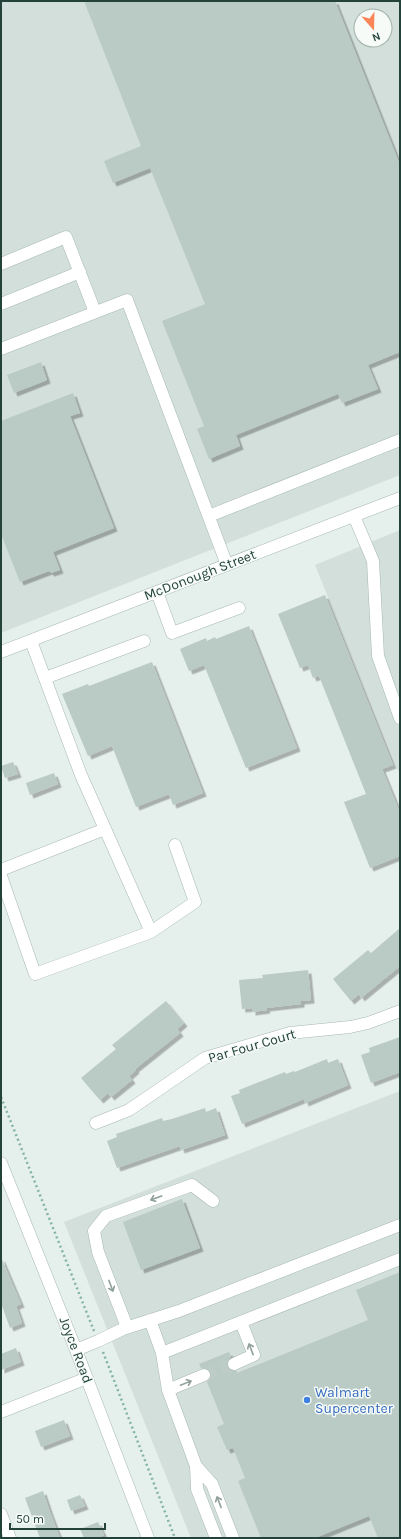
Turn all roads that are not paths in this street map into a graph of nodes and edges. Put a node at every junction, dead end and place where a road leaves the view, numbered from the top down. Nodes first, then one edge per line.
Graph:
1 (1, 264) edge
2 (80, 272) junction
3 (1, 304) edge
4 (95, 312) junction
5 (1, 348) edge
6 (400, 440) edge
7 (400, 498) edge
8 (209, 516) junction
9 (354, 516) junction
10 (227, 565) junction
11 (157, 592) junction
12 (239, 608) dead end
13 (31, 641) junction
14 (144, 641) dead end
15 (1, 652) edge
16 (45, 678) junction
17 (400, 718) edge
18 (105, 829) junction
19 (175, 846) dead end
20 (1, 870) edge
21 (1, 876) edge
22 (151, 932) junction
23 (400, 1011) edge
24 (96, 1123) dead end
25 (1, 1163) edge
26 (213, 1201) dead end
27 (400, 1225) edge
28 (400, 1259) edge
29 (150, 1320) junction
30 (241, 1322) junction
31 (127, 1328) junction
32 (76, 1350) junction
33 (162, 1353) junction
34 (234, 1364) tunnel mouth
35 (204, 1375) tunnel mouth
36 (87, 1378) junction
37 (168, 1390) junction
38 (1, 1412) edge
39 (196, 1466) junction
40 (1, 1514) edge
41 (10, 1538) edge
42 (148, 1538) edge
43 (216, 1538) edge
44 (233, 1538) edge

1 - 2 street
2 - 3 street
2 - 4 street
4 - 5 street
4 - 8 street
6 - 8 street
7 - 9 street, McDonough Street
8 - 10 street
9 - 10 street, McDonough Street
9 - 17 street
10 - 11 street, McDonough Street
11 - 12 street
11 - 13 street, McDonough Street
13 - 15 street, McDonough Street
13 - 16 street
14 - 16 street
16 - 18 street
18 - 20 street
18 - 22 street
19 - 22 street
21 - 22 street
23 - 24 street, Par Four Court
25 - 32 street, Joyce Road
26 -> 31 street
27 - 29 street
28 - 30 street
29 - 31 street
29 - 33 street
30 - 33 street
34 -> 30 street
31 - 32 street
32 - 36 street, Joyce Road
33 - 37 street
37 -> 35 street
36 - 38 street
36 - 42 street, Joyce Road
37 - 39 street
39 - 43 street
44 -> 39 street
40 - 41 street

